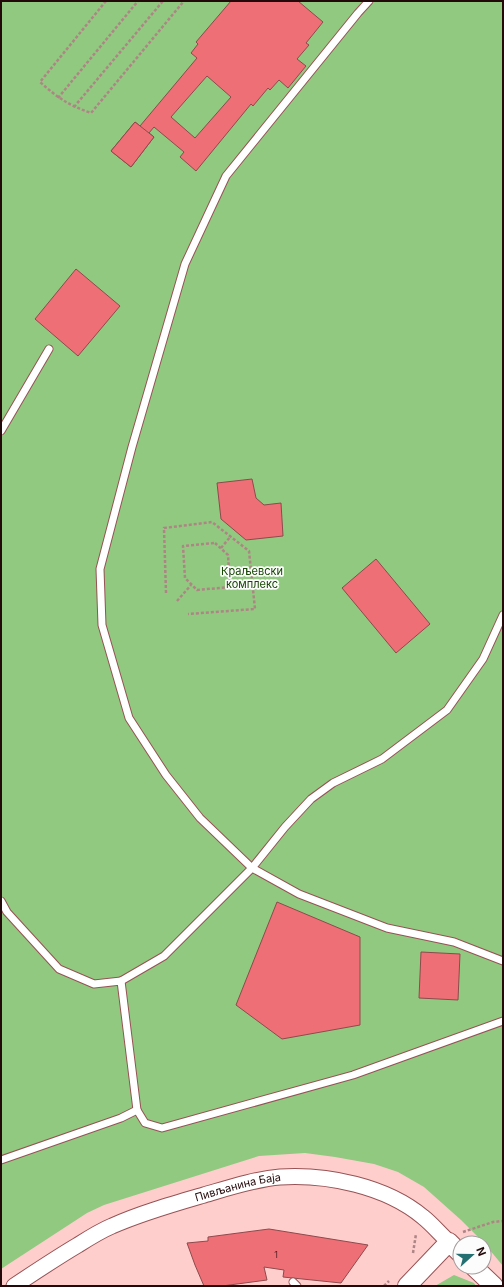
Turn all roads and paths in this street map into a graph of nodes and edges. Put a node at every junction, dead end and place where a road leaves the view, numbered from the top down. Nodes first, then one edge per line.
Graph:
1 (106, 1) edge
2 (138, 1) edge
3 (163, 1) edge
4 (184, 1) edge
5 (369, 1) edge
6 (58, 98) junction
7 (74, 107) junction
8 (49, 349) dead end
9 (1, 431) edge
10 (231, 536) junction
11 (221, 548) junction
12 (191, 585) junction
13 (166, 593) dead end
14 (177, 601) dead end
15 (188, 614) dead end
16 (503, 615) edge
17 (252, 868) junction
18 (1, 901) edge
19 (503, 961) edge
20 (121, 981) junction
21 (503, 1021) edge
22 (137, 1110) junction
23 (1, 1160) edge
24 (503, 1221) edge
25 (471, 1235) edge
26 (452, 1239) edge
27 (452, 1247) edge
28 (482, 1275) edge
29 (14, 1286) edge
30 (407, 1286) edge
31 (494, 1286) edge

1 - 6 path
2 - 6 path
3 - 7 path
4 - 7 path
5 - 17 lane
6 - 7 path
8 - 9 lane
10 - 11 path
10 - 13 path
10 - 15 path
11 - 12 path
11 - 12 path
12 - 14 path
16 - 17 lane
17 - 19 lane
17 - 20 lane
18 - 20 lane
20 - 22 lane
21 - 22 lane
22 - 23 lane
24 - 25 path
26 - 29 street, Пивљанина Баја
27 - 30 street
28 - 31 street

